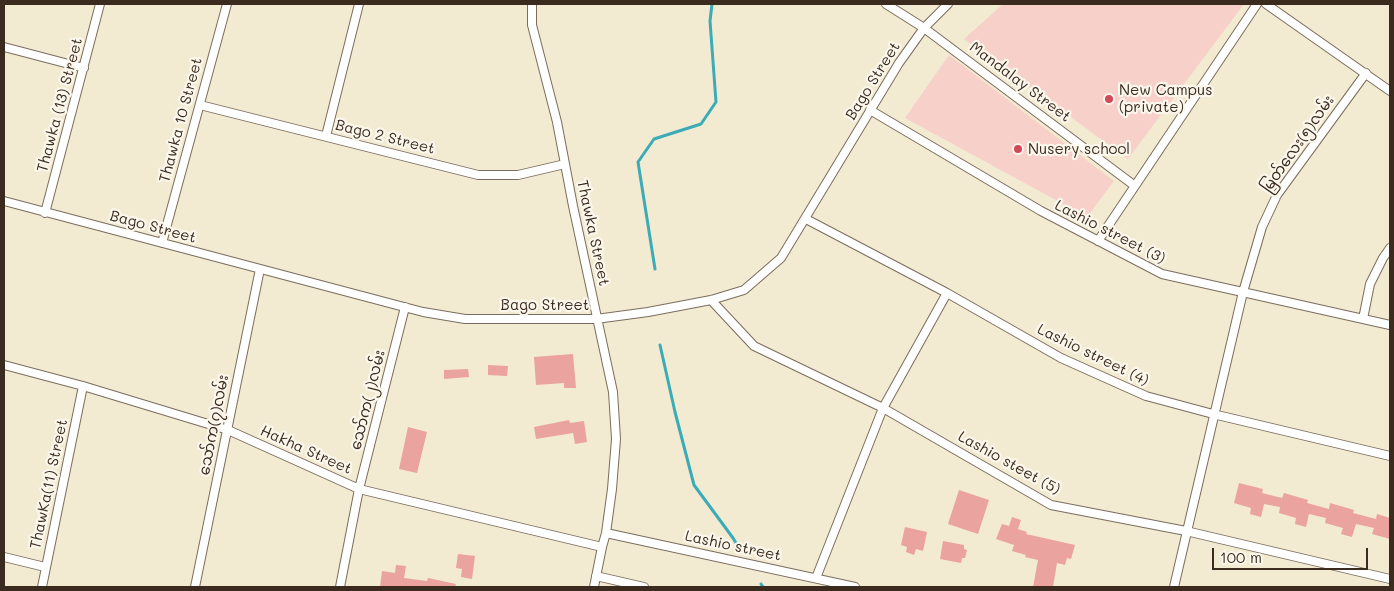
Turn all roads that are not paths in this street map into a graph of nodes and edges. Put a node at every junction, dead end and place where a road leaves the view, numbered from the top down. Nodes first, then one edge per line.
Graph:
1 (100, 4) edge
2 (227, 4) edge
3 (359, 4) edge
4 (532, 4) edge
5 (886, 4) edge
6 (948, 4) edge
7 (1256, 4) edge
8 (1266, 4) edge
9 (924, 28) junction
10 (4, 46) edge
11 (84, 68) junction
12 (1366, 73) junction
13 (1390, 91) edge
14 (200, 105) junction
15 (870, 110) junction
16 (326, 136) junction
17 (565, 164) junction
18 (1135, 186) junction
19 (4, 201) edge
20 (45, 212) junction
21 (806, 219) junction
22 (1098, 241) junction
23 (162, 243) junction
24 (1390, 248) edge
25 (260, 269) junction
26 (1243, 292) junction
27 (946, 293) junction
28 (711, 300) junction
29 (405, 308) junction
30 (596, 319) junction
31 (1363, 319) junction
32 (1390, 325) edge
33 (4, 365) edge
34 (83, 386) junction
35 (883, 408) junction
36 (1213, 414) junction
37 (228, 430) junction
38 (1390, 456) edge
39 (359, 489) junction
40 (1186, 531) junction
41 (606, 533) junction
42 (602, 547) junction
43 (4, 557) edge
44 (45, 567) junction
45 (596, 576) junction
46 (816, 578) junction
47 (1390, 579) edge
48 (42, 587) edge
49 (195, 587) edge
50 (340, 587) edge
51 (594, 587) edge
52 (644, 587) edge
53 (855, 587) edge
54 (1174, 587) edge

1 - 11 street, Thawka (13) Street
2 - 14 street, Thawka 10 Street
3 - 16 street
4 - 17 street, Thawka Street
5 - 9 street, Mandalay Street
6 - 9 street, Bago Street
7 - 18 street
8 - 12 street
9 - 15 street, Bago Street
9 - 18 street, Mandalay Street
10 - 11 street
11 - 20 street, Thawka (13) Street
12 - 13 street
12 - 26 street, မြတ်လေး(၅)လမ်း
14 - 16 street, Bago 2 Street
14 - 23 street, Thawka 10 Street
15 - 21 street, Bago Street
15 - 22 street, Lashio street (3)
16 - 17 street, Bago 2 Street
17 - 30 street, Thawka Street
18 - 22 street
19 - 20 street, Bago Street
20 - 23 street, Bago Street
21 - 27 street, Lashio street (4)
21 - 28 street, Bago Street
22 - 26 street, Lashio street (3)
23 - 25 street, Bago Street
24 - 31 street
25 - 29 street, Bago Street
25 - 37 street, သော်က(၇)လမ်း
26 - 31 street, Lashio street (3)
26 - 36 street, မြတ်လေး(၅)လမ်း
27 - 35 street
27 - 36 street, Lashio street (4)
28 - 30 street, Bago Street
28 - 35 street, Lashio steet (5)
29 - 30 street, Bago Street
29 - 39 street, သော်က(၂)လမ်း
30 - 41 street, Thawka Street
31 - 32 street, Lashio street (3)
33 - 34 street, Hakha Street
34 - 37 street, Hakha Street
34 - 44 street, ThawKa(11) Street
35 - 40 street, Lashio steet (5)
35 - 46 street
36 - 38 street, Lashio street (4)
36 - 40 street, မြတ်လေး(၅)လမ်း
37 - 39 street, Hakha Street
37 - 49 street, သော်က(၇)လမ်း
39 - 42 street, Hakha Street
39 - 50 street, သော်က(၂)လမ်း
40 - 47 street, Lashio steet (5)
40 - 54 street, မြတ်လေး(၅)လမ်း
41 - 42 street, Thawka Street
41 - 46 street, Lashio street
42 - 45 street, Thawka Street
43 - 44 street
44 - 48 street, ThawKa(11) Street
45 - 51 street, Thawka Street
45 - 52 street
46 - 53 street, Lashio street

